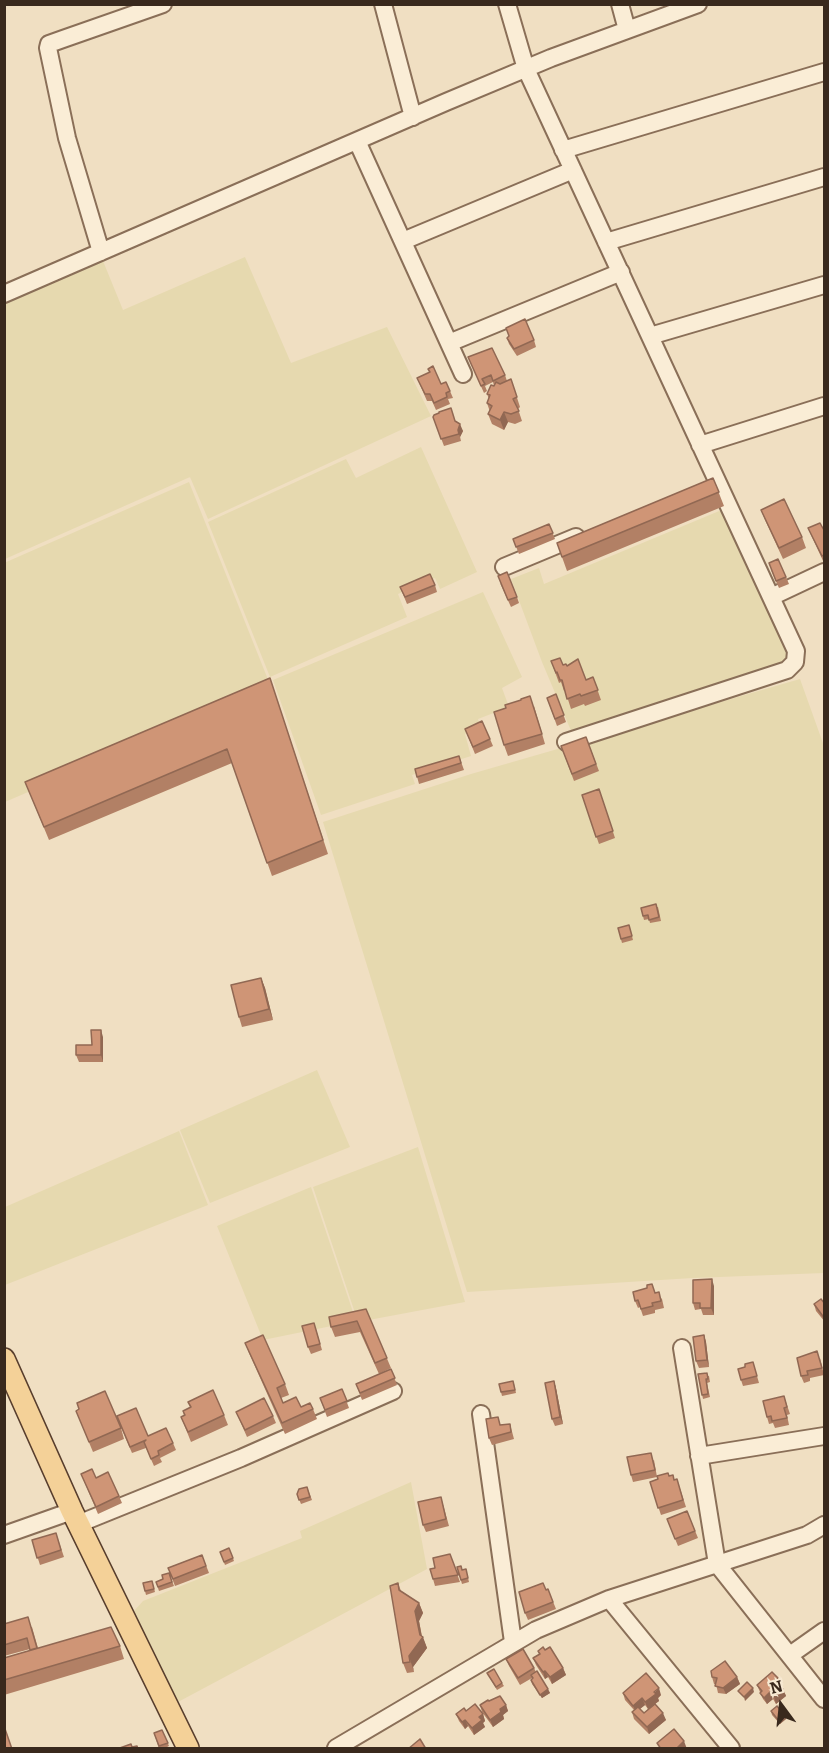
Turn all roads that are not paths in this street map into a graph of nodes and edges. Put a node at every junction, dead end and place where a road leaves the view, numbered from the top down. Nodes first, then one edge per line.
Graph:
1 (163, 4) edge
2 (383, 4) edge
3 (507, 4) edge
4 (620, 4) edge
5 (698, 4) edge
6 (627, 30) junction
7 (525, 69) junction
8 (825, 72) edge
9 (413, 117) junction
10 (357, 141) junction
11 (563, 150) junction
12 (573, 170) junction
13 (825, 177) edge
14 (403, 241) junction
15 (606, 242) junction
16 (102, 252) junction
17 (621, 272) junction
18 (825, 285) edge
19 (4, 294) edge
20 (650, 336) junction
21 (449, 343) junction
22 (463, 374) dead end
23 (825, 406) edge
24 (700, 445) junction
25 (589, 531) edge
26 (504, 567) dead end
27 (825, 572) edge
28 (771, 597) junction
29 (566, 742) edge
30 (682, 1348) dead end
31 (4, 1359) edge
32 (393, 1391) dead end
33 (482, 1414) dead end
34 (825, 1436) edge
35 (699, 1456) junction
36 (75, 1517) junction
37 (825, 1526) edge
38 (4, 1535) edge
39 (717, 1564) junction
40 (609, 1599) junction
41 (825, 1631) edge
42 (513, 1642) junction
43 (790, 1655) junction
44 (825, 1699) edge
45 (188, 1749) edge
46 (336, 1749) edge
47 (731, 1749) edge

1 - 16 street
2 - 9 street
3 - 7 street
4 - 6 street
5 - 6 street
6 - 7 street
7 - 9 street
7 - 11 street
8 - 11 street
9 - 10 street
10 - 14 street
10 - 16 street
11 - 12 street
12 - 14 street
12 - 15 street
13 - 15 street
14 - 21 street
15 - 17 street
16 - 19 street
17 - 20 street
17 - 21 street
18 - 20 street
20 - 24 street
21 - 22 street
23 - 24 street
24 - 28 street
25 - 26 street
27 - 28 street
28 - 29 street
30 - 35 street
31 - 36 main road
32 - 36 street
33 - 42 street
34 - 35 street
35 - 39 street
36 - 38 street
36 - 45 main road
37 - 39 street
39 - 40 street
39 - 43 street
40 - 42 street
40 - 47 street
41 - 43 street
42 - 46 street
43 - 44 street

